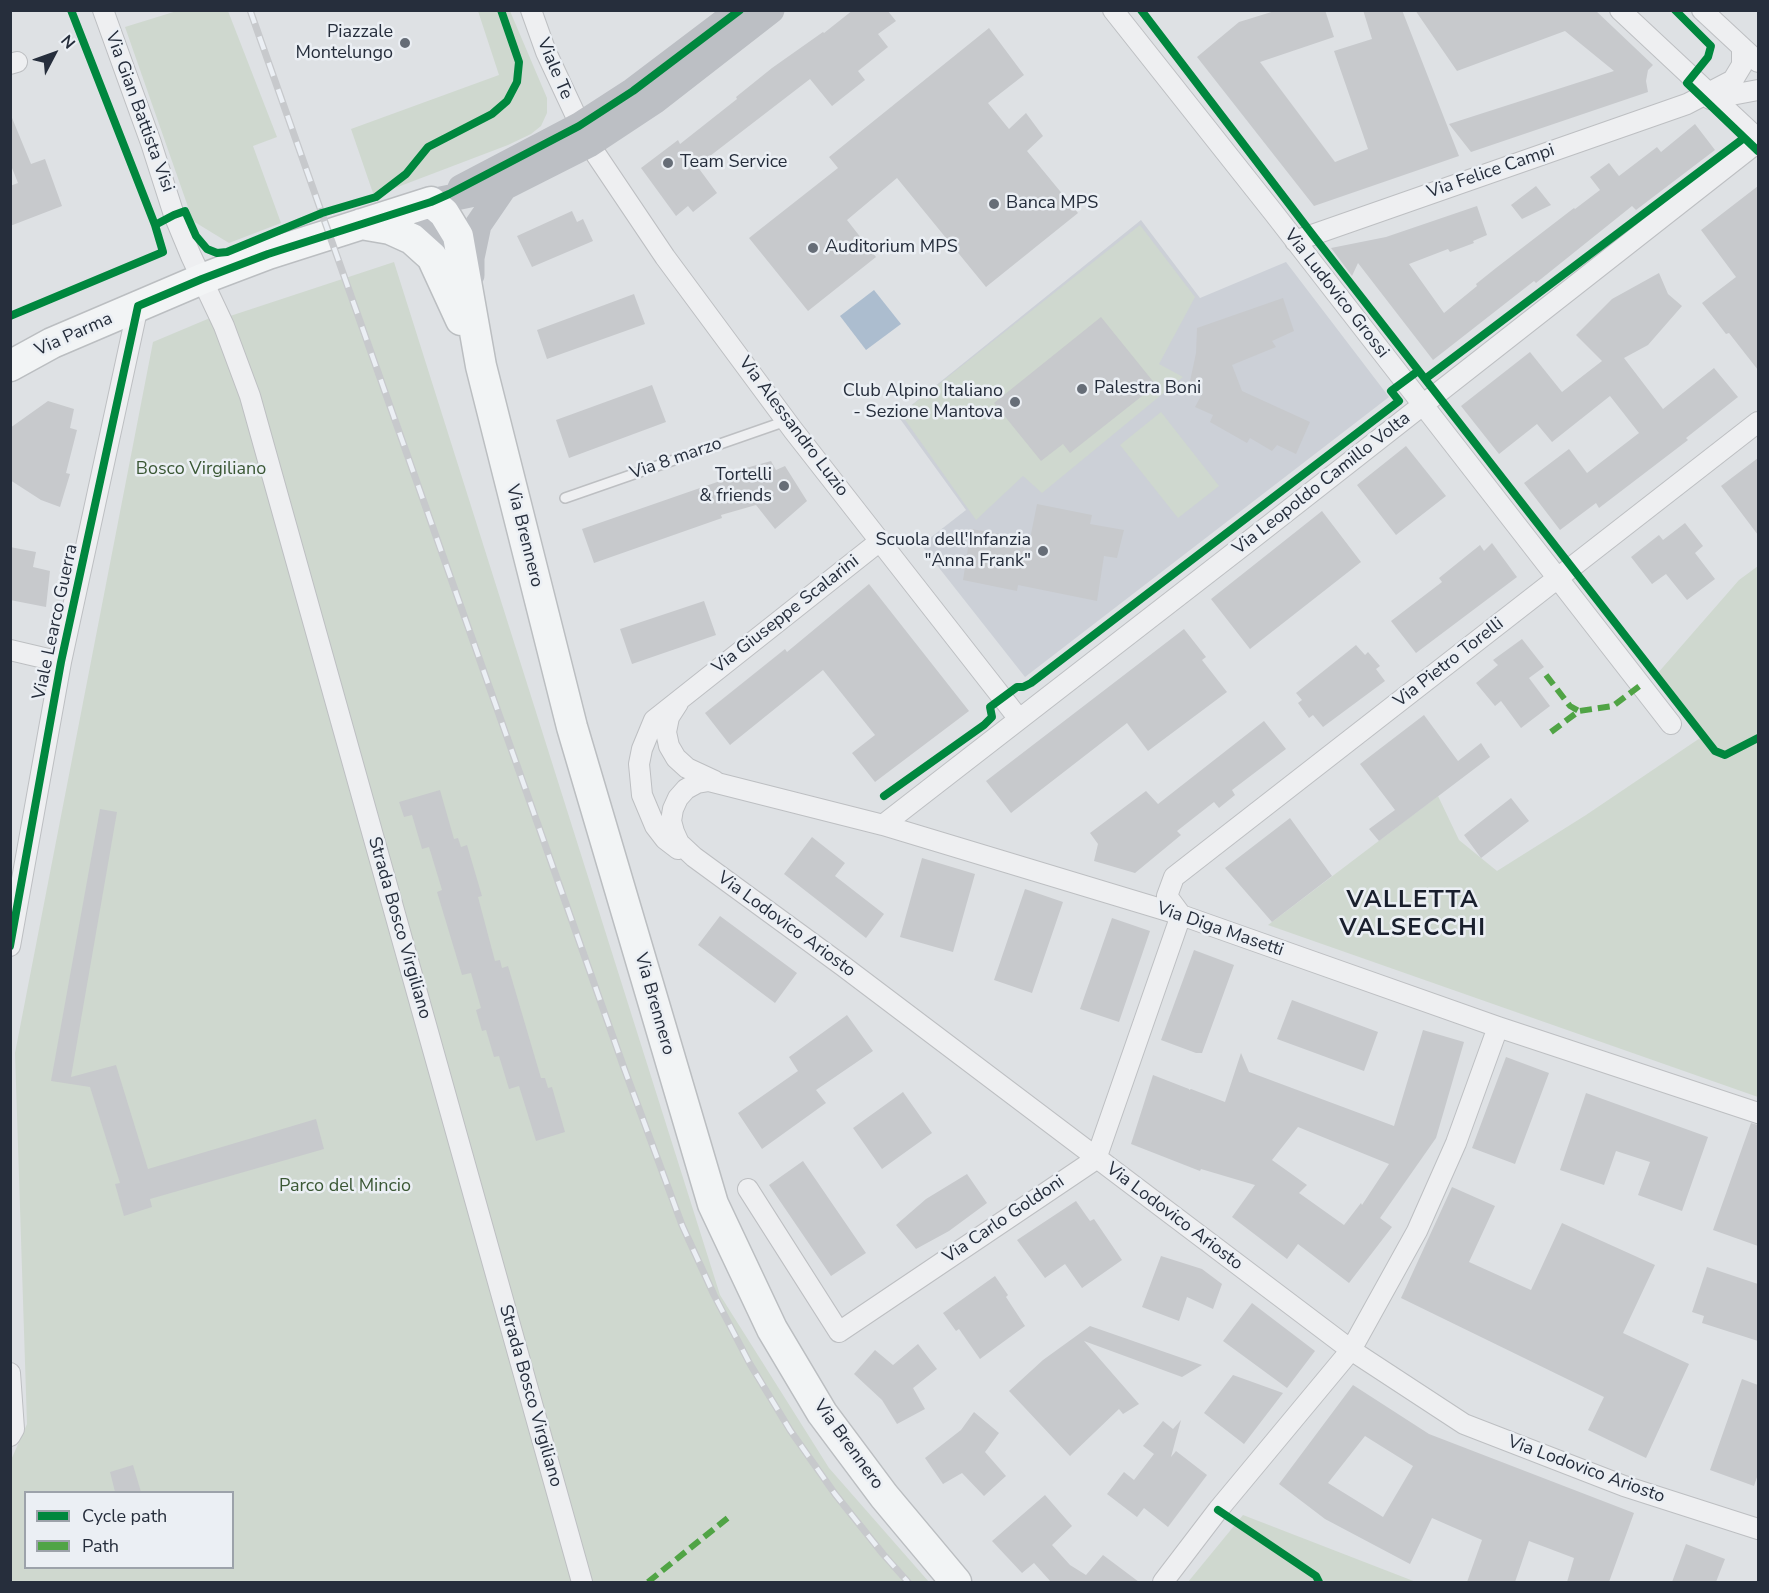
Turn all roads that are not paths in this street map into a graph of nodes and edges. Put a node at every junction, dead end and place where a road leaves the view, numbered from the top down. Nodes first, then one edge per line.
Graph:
1 (103, 10) edge
2 (531, 10) edge
3 (740, 10) edge
4 (771, 10) edge
5 (1113, 10) edge
6 (1620, 10) edge
7 (1702, 10) edge
8 (1742, 48) junction
9 (1758, 62) edge
10 (1758, 90) edge
11 (1712, 96) junction
12 (584, 135) junction
13 (1758, 140) edge
14 (504, 187) junction
15 (431, 202) junction
16 (358, 224) junction
17 (1295, 241) junction
18 (432, 257) junction
19 (201, 279) junction
20 (138, 306) junction
21 (10, 366) edge
22 (481, 366) junction
23 (1422, 405) junction
24 (786, 421) junction
25 (1758, 422) edge
26 (565, 498) dead end
27 (880, 541) junction
28 (1558, 579) junction
29 (10, 650) edge
30 (62, 662) junction
31 (692, 688) junction
32 (1019, 719) junction
33 (1671, 724) dead end
34 (721, 783) junction
35 (678, 798) joint
36 (883, 825) junction
37 (694, 857) junction
38 (1181, 915) junction
39 (10, 946) edge
40 (1498, 1027) junction
41 (1758, 1113) edge
42 (1096, 1159) junction
43 (748, 1190) dead end
44 (1351, 1350) junction
45 (10, 1373) edge
46 (10, 1436) edge
47 (1758, 1529) edge
48 (582, 1582) edge
49 (956, 1582) edge
50 (1163, 1582) edge

1 - 19 street, Via Gian Battista Visi
2 - 12 street, Viale Te
3 - 12 main road
4 - 12 main road
5 - 17 street, Via Ludovico Grossi
6 - 11 street
7 - 8 street
8 - 9 street
8 - 11 street, Via Felice Campi
10 - 11 street, Via Felice Campi
11 - 13 street
11 - 17 street, Via Felice Campi
12 - 14 main road
12 - 15 main road
12 - 24 street, Via Alessandro Luzio
13 - 23 street, Via Leopoldo Camillo Volta
14 - 15 main road
14 - 22 main road, Via Brennero
15 - 16 main road, Via Parma
15 - 18 main road, Via Brennero
15 - 22 main road, Via Brennero
16 - 18 main road, Via Brennero
16 - 19 main road, Via Parma
17 - 23 street, Via Ludovico Grossi
18 - 22 main road, Via Brennero
19 - 20 main road, Via Parma
19 - 48 street, Strada Bosco Virgiliano
20 - 21 main road, Via Parma
20 - 30 street, Viale Learco Guerra
22 - 49 main road, Via Brennero
23 - 28 street, Via Ludovico Grossi
23 - 32 street, Via Leopoldo Camillo Volta
24 - 26 lane, Via 8 marzo
24 - 27 street, Via Alessandro Luzio
25 - 28 street, Via Pietro Torelli
27 - 31 street, Via Giuseppe Scalarini
27 - 32 street, Via Alessandro Luzio
28 - 33 street, Via Ludovico Grossi
28 - 38 street, Via Pietro Torelli
29 - 30 street
30 - 39 street, Viale Learco Guerra
31 - 34 street
31 - 37 street
32 - 36 street, Via Leopoldo Camillo Volta
34 - 35 street, Via Diga Masetti
34 - 36 street, Via Diga Masetti
35 - 37 street, Via Lodovico Ariosto
36 - 38 street, Via Diga Masetti
37 - 42 street, Via Lodovico Ariosto
38 - 40 street, Via Diga Masetti
38 - 42 street
40 - 41 street, Via Diga Masetti
40 - 44 street
42 - 43 street, Via Carlo Goldoni
42 - 44 street, Via Lodovico Ariosto
44 - 47 street, Via Lodovico Ariosto
44 - 50 street
45 - 46 street

